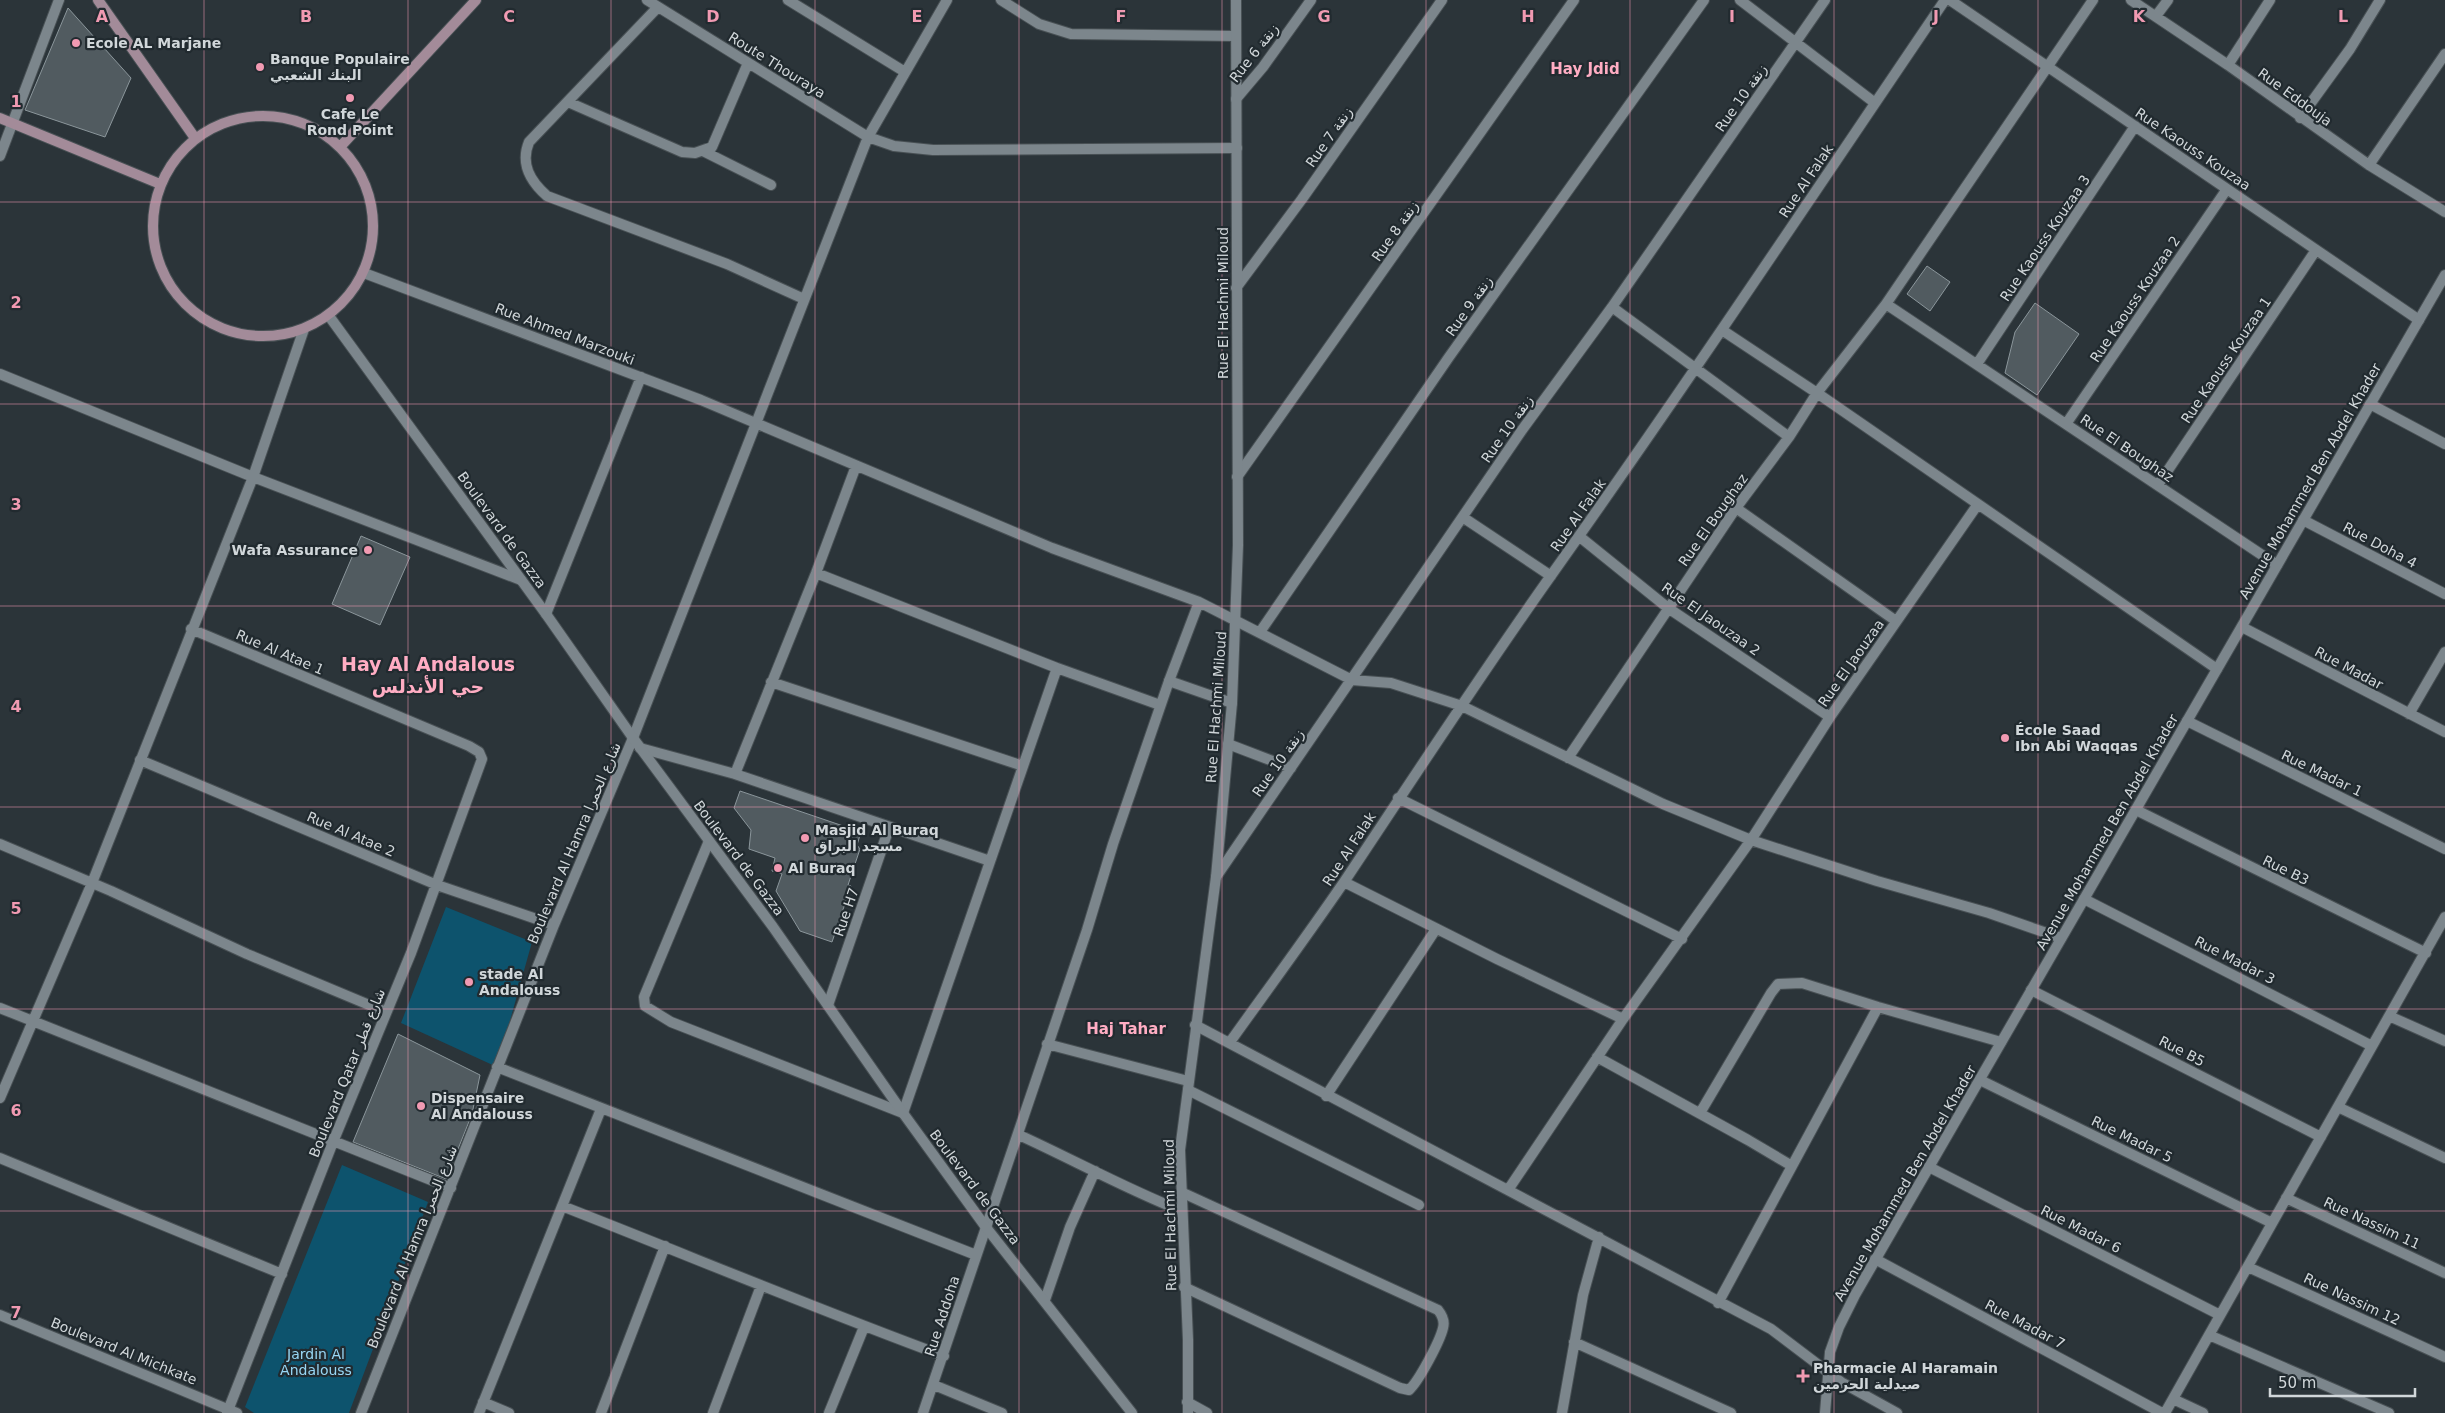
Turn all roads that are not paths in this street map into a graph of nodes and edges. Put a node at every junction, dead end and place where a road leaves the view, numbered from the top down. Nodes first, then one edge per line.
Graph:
1 (59, 0) edge
2 (98, 0) edge
3 (476, 0) edge
4 (647, 0) edge
5 (788, 0) edge
6 (947, 0) edge
7 (1001, 0) edge
8 (1236, 0) edge
9 (1310, 0) edge
10 (1442, 0) edge
11 (1574, 0) edge
12 (1704, 0) edge
13 (1740, 0) edge
14 (1825, 0) edge
15 (1945, 0) edge
16 (1950, 0) edge
17 (2093, 0) edge
18 (2131, 0) edge
19 (2168, 0) edge
20 (2270, 0) edge
21 (2380, 0) edge
22 (658, 7) junction
23 (2156, 16) junction
24 (1236, 36) junction
25 (1796, 43) junction
26 (2445, 54) edge
27 (748, 63) junction
28 (2228, 65) junction
29 (2048, 67) junction
30 (906, 72) junction
31 (1236, 99) junction
32 (568, 102) junction
33 (1875, 103) junction
34 (0, 118) edge
35 (2300, 118) junction
36 (13, 123) junction
37 (2135, 126) junction
38 (868, 137) junction
39 (195, 138) junction
40 (340, 147) junction
41 (1237, 148) junction
42 (703, 151) junction
43 (0, 156) edge
44 (2369, 165) junction
45 (160, 184) junction
46 (771, 185) dead end
47 (2227, 189) junction
48 (2445, 212) edge
49 (2316, 250) junction
50 (364, 273) junction
51 (2445, 275) edge
52 (1236, 288) junction
53 (804, 299) junction
54 (1886, 304) junction
55 (1612, 307) junction
56 (329, 316) junction
57 (2419, 320) junction
58 (304, 330) junction
59 (1722, 330) junction
60 (1977, 364) junction
61 (1696, 368) junction
62 (0, 374) edge
63 (641, 377) junction
64 (1818, 393) junction
65 (2370, 404) junction
66 (756, 423) junction
67 (2066, 424) junction
68 (1789, 437) junction
69 (2445, 444) edge
70 (856, 466) junction
71 (253, 477) junction
72 (1237, 477) junction
73 (2158, 485) junction
74 (1978, 504) junction
75 (1736, 508) junction
76 (1464, 518) junction
77 (2303, 520) junction
78 (1580, 538) junction
79 (2278, 565) junction
80 (816, 573) junction
81 (1551, 576) junction
82 (521, 580) junction
83 (2445, 594) edge
84 (1199, 602) junction
85 (1668, 608) junction
86 (546, 614) junction
87 (1236, 619) junction
88 (1896, 621) junction
89 (2242, 627) junction
90 (191, 629) junction
91 (1260, 632) junction
92 (2445, 652) edge
93 (1057, 668) junction
94 (2218, 669) junction
95 (1352, 680) junction
96 (1169, 681) junction
97 (771, 682) junction
98 (1232, 702) junction
99 (1160, 705) junction
100 (1462, 706) junction
101 (2409, 714) junction
102 (1830, 718) junction
103 (2187, 721) junction
104 (2445, 732) edge
105 (633, 738) junction
106 (1228, 744) junction
107 (469, 746) joint
108 (640, 748) junction
109 (1568, 758) junction
110 (140, 760) junction
111 (1023, 766) junction
112 (1291, 768) junction
113 (735, 774) junction
114 (1398, 798) junction
115 (2136, 810) junction
116 (889, 828) junction
117 (1751, 840) junction
118 (709, 841) junction
119 (0, 844) edge
120 (2445, 849) edge
121 (990, 861) junction
122 (1216, 877) junction
123 (1344, 882) junction
124 (92, 883) junction
125 (437, 885) junction
126 (2084, 899) junction
127 (2445, 917) edge
128 (554, 925) junction
129 (1436, 929) junction
130 (2442, 931) edge
131 (2061, 938) junction
132 (1682, 939) junction
133 (2426, 953) junction
134 (2031, 990) junction
135 (828, 1005) junction
136 (1878, 1007) junction
137 (0, 1008) edge
138 (386, 1012) junction
139 (2389, 1016) junction
140 (1623, 1019) junction
141 (33, 1021) junction
142 (1195, 1025) junction
143 (2445, 1041) edge
144 (1230, 1042) junction
145 (2001, 1042) junction
146 (1047, 1044) junction
147 (2372, 1046) junction
148 (1597, 1057) junction
149 (497, 1067) junction
150 (1980, 1080) junction
151 (1188, 1085) junction
152 (1326, 1096) junction
153 (0, 1098) edge
154 (2338, 1107) junction
155 (601, 1109) junction
156 (903, 1113) junction
157 (1700, 1113) junction
158 (1019, 1135) junction
159 (2321, 1137) junction
160 (333, 1142) junction
161 (0, 1158) edge
162 (2445, 1158) edge
163 (1792, 1166) junction
164 (1929, 1167) junction
165 (1095, 1171) junction
166 (451, 1188) junction
167 (1508, 1190) junction
168 (1181, 1192) junction
169 (2286, 1198) junction
170 (1419, 1205) dead end
171 (562, 1206) junction
172 (1182, 1211) junction
173 (2272, 1223) junction
174 (985, 1226) junction
175 (1599, 1237) junction
176 (665, 1246) junction
177 (976, 1255) junction
178 (1875, 1259) junction
179 (2248, 1266) junction
180 (2445, 1273) edge
181 (282, 1274) junction
182 (761, 1286) junction
183 (1184, 1287) junction
184 (1045, 1300) junction
185 (1718, 1303) junction
186 (0, 1315) edge
187 (2220, 1315) junction
188 (864, 1327) junction
189 (2209, 1335) junction
190 (1574, 1342) junction
191 (944, 1356) junction
192 (2445, 1357) edge
193 (1827, 1370) junction
194 (934, 1385) junction
195 (2173, 1399) junction
196 (483, 1402) junction
197 (1187, 1402) junction
198 (231, 1411) edge
199 (361, 1413) edge
200 (479, 1413) edge
201 (509, 1413) edge
202 (601, 1413) edge
203 (713, 1413) edge
204 (829, 1413) edge
205 (923, 1413) edge
206 (1002, 1413) edge
207 (1132, 1413) edge
208 (1188, 1413) edge
209 (1207, 1413) edge
210 (1562, 1413) edge
211 (1731, 1413) edge
212 (1825, 1413) edge
213 (1897, 1413) edge
214 (2164, 1413) edge
215 (2203, 1413) edge
216 (2389, 1413) edge

1 - 36 street
2 - 39 main road
3 - 40 main road
4 - 22 street, Route Thouraya
5 - 30 street
6 - 30 street, Boulevard Al Hamra شارع الحمرا
7 - 24 street
8 - 24 street, Rue El Hachmi Miloud
9 - 31 street, Rue 6 زنقة
10 - 52 street, Rue 7 زنقة
11 - 72 street, Rue 8 زنقة
12 - 91 street, Rue 9 زنقة
13 - 25 street
14 - 25 street, Rue 10 زنقة
15 - 33 street, Rue Al Falak
16 - 29 street, Rue Kaouss Kouzaa
17 - 29 street, Rue El Boughaz
18 - 23 street, Rue Eddouja
19 - 23 street
20 - 28 street
21 - 35 street
22 - 27 street, Route Thouraya
22 - 32 street
23 - 28 street, Rue Eddouja
24 - 31 street, Rue El Hachmi Miloud
25 - 33 street
25 - 55 street, Rue 10 زنقة
26 - 44 street
27 - 38 street, Route Thouraya
27 - 42 street
28 - 35 street, Rue Eddouja
29 - 37 street, Rue Kaouss Kouzaa
29 - 54 street, Rue El Boughaz
30 - 38 street, Boulevard Al Hamra شارع الحمرا
31 - 41 street, Rue El Hachmi Miloud
32 - 42 street
32 - 53 street
33 - 59 street, Rue Al Falak
34 - 36 main road
35 - 44 street, Rue Eddouja
36 - 43 street
36 - 45 main road
37 - 47 street, Rue Kaouss Kouzaa
37 - 60 street, Rue Kaouss Kouzaa 3
38 - 41 street, Route Thouraya
38 - 53 street, Boulevard Al Hamra شارع الحمرا
39 - 40 main road
39 - 45 main road
40 - 50 main road
41 - 52 street, Rue El Hachmi Miloud
42 - 46 street
44 - 48 street, Rue Eddouja
45 - 58 main road
47 - 49 street, Rue Kaouss Kouzaa
47 - 67 street, Rue Kaouss Kouzaa 2
49 - 57 street, Rue Kaouss Kouzaa
49 - 73 street, Rue Kaouss Kouzaa 1
50 - 56 main road
50 - 63 street, Rue Ahmed Marzouki
51 - 57 street, Avenue Mohammed Ben Abdel Khader
52 - 72 street, Rue El Hachmi Miloud
53 - 66 street, Boulevard Al Hamra شارع الحمرا
54 - 60 street, Rue El Boughaz
54 - 64 street, Rue El Boughaz
55 - 61 street
55 - 76 street, Rue 10 زنقة
56 - 58 main road
56 - 82 street, Boulevard de Gazza
57 - 65 street, Avenue Mohammed Ben Abdel Khader
58 - 71 street
59 - 61 street, Rue Al Falak
59 - 64 street
60 - 67 street, Rue El Boughaz
61 - 68 street
61 - 78 street, Rue Al Falak
62 - 71 street
63 - 66 street, Rue Ahmed Marzouki
63 - 86 street
64 - 68 street, Rue El Boughaz
64 - 74 street
65 - 69 street
65 - 77 street, Avenue Mohammed Ben Abdel Khader
66 - 70 street, Rue Ahmed Marzouki
66 - 105 street, Boulevard Al Hamra شارع الحمرا
67 - 73 street, Rue El Boughaz
68 - 75 street, Rue El Boughaz
70 - 80 street
70 - 84 street, Rue Ahmed Marzouki
71 - 82 street
71 - 90 street
72 - 87 street, Rue El Hachmi Miloud
73 - 79 street, Rue El Boughaz
74 - 88 street, Rue El Jaouzaa
74 - 94 street
75 - 85 street, Rue El Boughaz
75 - 88 street
76 - 81 street
76 - 95 street, Rue 10 زنقة
77 - 79 street, Avenue Mohammed Ben Abdel Khader
77 - 83 street, Rue Doha 4
78 - 81 street, Rue Al Falak
78 - 85 street, Rue El Jaouzaa 2
79 - 89 street, Avenue Mohammed Ben Abdel Khader
80 - 93 street
80 - 97 street
81 - 100 street, Rue Al Falak
82 - 86 street, Boulevard de Gazza
84 - 87 street, Rue Ahmed Marzouki
84 - 96 street, Rue Addoha
85 - 102 street, Rue El Jaouzaa 2
85 - 109 street, Rue El Boughaz
86 - 105 street, Boulevard de Gazza
87 - 91 street, Rue Ahmed Marzouki
87 - 98 street, Rue El Hachmi Miloud
88 - 102 street, Rue El Jaouzaa
89 - 94 street, Avenue Mohammed Ben Abdel Khader
89 - 101 street, Rue Madar
90 - 107 street, Rue Al Atae 1
90 - 110 street
91 - 95 street, Rue Ahmed Marzouki
92 - 101 street
93 - 99 street
93 - 111 street
94 - 103 street, Avenue Mohammed Ben Abdel Khader
95 - 100 street
95 - 112 street, Rue 10 زنقة
96 - 98 street
96 - 99 street, Rue Addoha
97 - 111 street
97 - 113 street
98 - 106 street, Rue El Hachmi Miloud
99 - 146 street, Rue Addoha
100 - 109 street
100 - 114 street, Rue Al Falak
101 - 104 street, Rue Madar
102 - 117 street, Rue El Jaouzaa
103 - 115 street, Avenue Mohammed Ben Abdel Khader
103 - 120 street, Rue Madar 1
105 - 108 street, Boulevard de Gazza
105 - 128 street, Boulevard Al Hamra شارع الحمرا
106 - 112 street
106 - 122 street, Rue El Hachmi Miloud
107 - 125 street, Boulevard Qatar شارع قطر
108 - 113 street
108 - 118 street, Boulevard de Gazza
109 - 117 street
110 - 124 street
110 - 125 street, Rue Al Atae 2
111 - 121 street
112 - 122 street, Rue 10 زنقة
113 - 116 street
114 - 123 street, Rue Al Falak
114 - 132 street
115 - 126 street, Avenue Mohammed Ben Abdel Khader
115 - 133 street, Rue B3
116 - 121 street
116 - 135 street, Rue H7
117 - 131 street
117 - 132 street, Rue El Jaouzaa
118 - 135 street, Boulevard de Gazza
118 - 156 street
119 - 124 street
121 - 156 street
122 - 142 street, Rue El Hachmi Miloud
123 - 129 street
123 - 144 street, Rue Al Falak
124 - 138 street
124 - 141 street
125 - 128 street, Rue Al Atae 2
125 - 138 street, Boulevard Qatar شارع قطر
126 - 131 street, Avenue Mohammed Ben Abdel Khader
126 - 147 street, Rue Madar 3
127 - 130 street
128 - 149 street, Boulevard Al Hamra شارع الحمرا
129 - 140 street
129 - 152 street
130 - 133 street
131 - 134 street, Avenue Mohammed Ben Abdel Khader
132 - 140 street, Rue El Jaouzaa
133 - 139 street
134 - 145 street, Avenue Mohammed Ben Abdel Khader
134 - 159 street, Rue B5
135 - 156 street, Boulevard de Gazza
136 - 145 street
136 - 157 street
136 - 163 street
137 - 141 street
138 - 160 street, Boulevard Qatar شارع قطر
139 - 143 street
139 - 147 street
140 - 148 street, Rue El Jaouzaa
141 - 153 street
141 - 160 street
142 - 144 street
142 - 151 street, Rue El Hachmi Miloud
144 - 152 street
145 - 150 street, Avenue Mohammed Ben Abdel Khader
146 - 151 street
146 - 158 street, Rue Addoha
147 - 154 street
148 - 157 street
148 - 167 street, Rue El Jaouzaa
149 - 155 street
149 - 166 street, Boulevard Al Hamra شارع الحمرا
150 - 164 street, Avenue Mohammed Ben Abdel Khader
150 - 173 street, Rue Madar 5
151 - 168 street, Rue El Hachmi Miloud
151 - 170 street
152 - 167 street
154 - 159 street
154 - 162 street
155 - 171 street
155 - 177 street
156 - 174 street, Boulevard de Gazza
157 - 163 street
158 - 165 street
158 - 174 street, Rue Addoha
159 - 169 street
160 - 166 street
160 - 181 street, Boulevard Qatar شارع قطر
161 - 181 street
163 - 185 street
164 - 178 street, Avenue Mohammed Ben Abdel Khader
164 - 187 street, Rue Madar 6
165 - 172 street
165 - 184 street
166 - 199 street, Boulevard Al Hamra شارع الحمرا
167 - 175 street
168 - 172 street, Rue El Hachmi Miloud
168 - 183 street
169 - 173 street
169 - 180 street, Rue Nassim 11
171 - 176 street
171 - 196 street
172 - 183 street, Rue El Hachmi Miloud
173 - 179 street
174 - 177 street, Rue Addoha
174 - 184 street, Boulevard de Gazza
175 - 185 street
175 - 190 street
176 - 182 street
176 - 202 street
177 - 191 street, Rue Addoha
178 - 193 street, Avenue Mohammed Ben Abdel Khader
178 - 214 street, Rue Madar 7
179 - 187 street
179 - 192 street, Rue Nassim 12
181 - 198 street, Boulevard Qatar شارع قطر
182 - 188 street
182 - 203 street
183 - 197 street, Rue El Hachmi Miloud
184 - 207 street, Boulevard de Gazza
185 - 193 street
186 - 198 street, Boulevard Al Michkate
187 - 189 street
188 - 191 street
188 - 204 street
189 - 195 street
189 - 216 street
190 - 210 street
190 - 211 street
191 - 194 street, Rue Addoha
193 - 212 street, Avenue Mohammed Ben Abdel Khader
193 - 213 street
194 - 205 street, Rue Addoha
194 - 206 street
195 - 214 street
195 - 215 street
196 - 200 street
196 - 201 street
197 - 208 street, Rue El Hachmi Miloud
197 - 209 street

